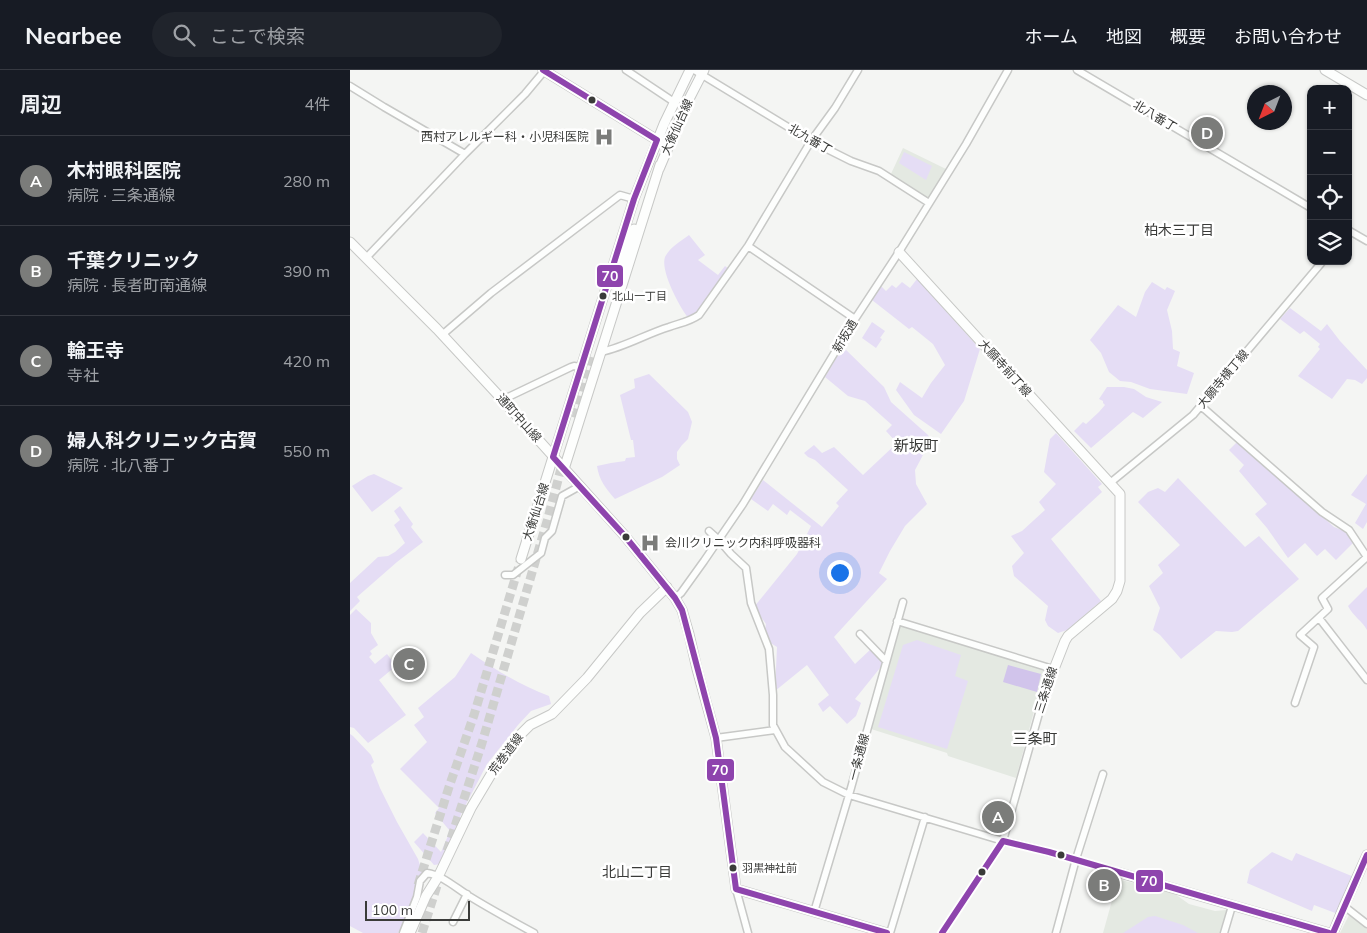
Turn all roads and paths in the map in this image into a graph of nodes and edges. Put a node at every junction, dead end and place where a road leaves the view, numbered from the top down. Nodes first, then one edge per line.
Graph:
1 (544, 70) edge
2 (626, 70) edge
3 (690, 70) edge
4 (858, 70) edge
5 (1008, 70) edge
6 (1077, 70) edge
7 (1325, 70) edge
8 (700, 72) edge
9 (350, 86) edge
10 (1367, 95) edge
11 (674, 102) junction
12 (657, 140) junction
13 (811, 141) junction
14 (668, 146) junction
15 (465, 154) junction
16 (634, 199) junction
17 (929, 203) junction
18 (1307, 206) edge
19 (1352, 232) edge
20 (1367, 241) edge
21 (350, 242) edge
22 (748, 246) junction
23 (900, 252) junction
24 (366, 258) junction
25 (1320, 265) edge
26 (855, 319) junction
27 (442, 334) junction
28 (598, 354) junction
29 (581, 367) junction
30 (502, 400) junction
31 (1201, 406) junction
32 (553, 457) junction
33 (564, 469) junction
34 (1110, 483) junction
35 (580, 486) junction
36 (709, 531) dead end
37 (719, 540) junction
38 (1367, 557) edge
39 (521, 559) tunnel mouth
40 (505, 575) dead end
41 (666, 587) junction
42 (675, 598) junction
43 (903, 602) dead end
44 (1319, 618) junction
45 (897, 621) junction
46 (860, 634) dead end
47 (886, 661) junction
48 (1053, 669) junction
49 (1367, 680) edge
50 (1045, 692) joint
51 (1295, 703) dead end
52 (775, 730) junction
53 (716, 738) junction
54 (1103, 774) dead end
55 (849, 795) junction
56 (925, 817) junction
57 (1003, 841) junction
58 (1367, 855) edge
59 (1076, 859) junction
60 (1120, 873) joint
61 (438, 877) junction
62 (736, 888) junction
63 (467, 894) junction
64 (1232, 906) junction
65 (1344, 906) junction
66 (814, 912) junction
67 (452, 922) dead end
68 (1367, 924) edge
69 (403, 933) edge
70 (410, 933) edge
71 (534, 933) edge
72 (748, 933) edge
73 (888, 933) edge
74 (942, 933) edge
75 (1056, 933) edge
76 (1224, 933) edge
77 (1329, 933) edge
78 (1333, 933) edge

1 - 12 street
1 - 15 street
2 - 11 street
3 - 11 street, 大衡仙台線
4 - 13 street
5 - 17 street, 新坂通
6 - 18 street, 北八番丁
7 - 10 street
8 - 13 street, 北九番丁
8 - 14 street, 大衡仙台線
9 - 15 street
11 - 12 street, 大衡仙台線
12 - 14 street
12 - 16 street, 大衡仙台線
13 - 17 street, 北九番丁
13 - 22 street
14 - 28 street, 大衡仙台線
15 - 24 street
16 - 27 street
16 - 29 street, 大衡仙台線
17 - 23 street, 新坂通
19 - 20 street
21 - 24 street, 通町中山線
22 - 26 street
22 - 28 street
23 - 26 street, 新坂通
23 - 34 street, 大願寺前丁線
24 - 27 street, 通町中山線
25 - 31 street, 大願寺横丁線
26 - 37 street, 新坂通
27 - 30 street, 通町中山線
28 - 33 street, 大衡仙台線
29 - 30 street
29 - 32 street, 大衡仙台線
30 - 32 street, 通町中山線
31 - 34 street, 大願寺横丁線
31 - 38 street
32 - 33 street, 通町中山線
32 - 39 street, 大衡仙台線
33 - 35 street, 通町中山線
34 - 48 street, 三条通線
35 - 40 street
35 - 41 street, 通町中山線
36 - 37 street
37 - 42 street, 新坂通
37 - 52 street
38 - 44 street
41 - 42 street, 通町中山線
41 - 61 street, 荒巻道線
42 - 53 street, 通町中山線
43 - 45 street, 一条通線
44 - 49 street
44 - 51 street
45 - 47 street, 一条通線
45 - 48 street
46 - 47 street
47 - 55 street, 一条通線
48 - 50 street, 三条通線
50 - 57 street, 三条通線
52 - 53 street
52 - 55 street
53 - 62 street, 通町中山線
54 - 59 street
55 - 56 street
55 - 66 street, 一条通線
56 - 57 street
56 - 73 street
57 - 59 street
57 - 74 street, 三条通線
58 - 65 street
59 - 60 street
59 - 75 street
60 - 64 street
61 - 63 street
61 - 69 street
61 - 70 street, 荒巻道線
62 - 66 street
62 - 72 street
63 - 67 street
63 - 71 street
64 - 76 street
64 - 77 street
65 - 68 street
65 - 78 street
66 - 73 street

